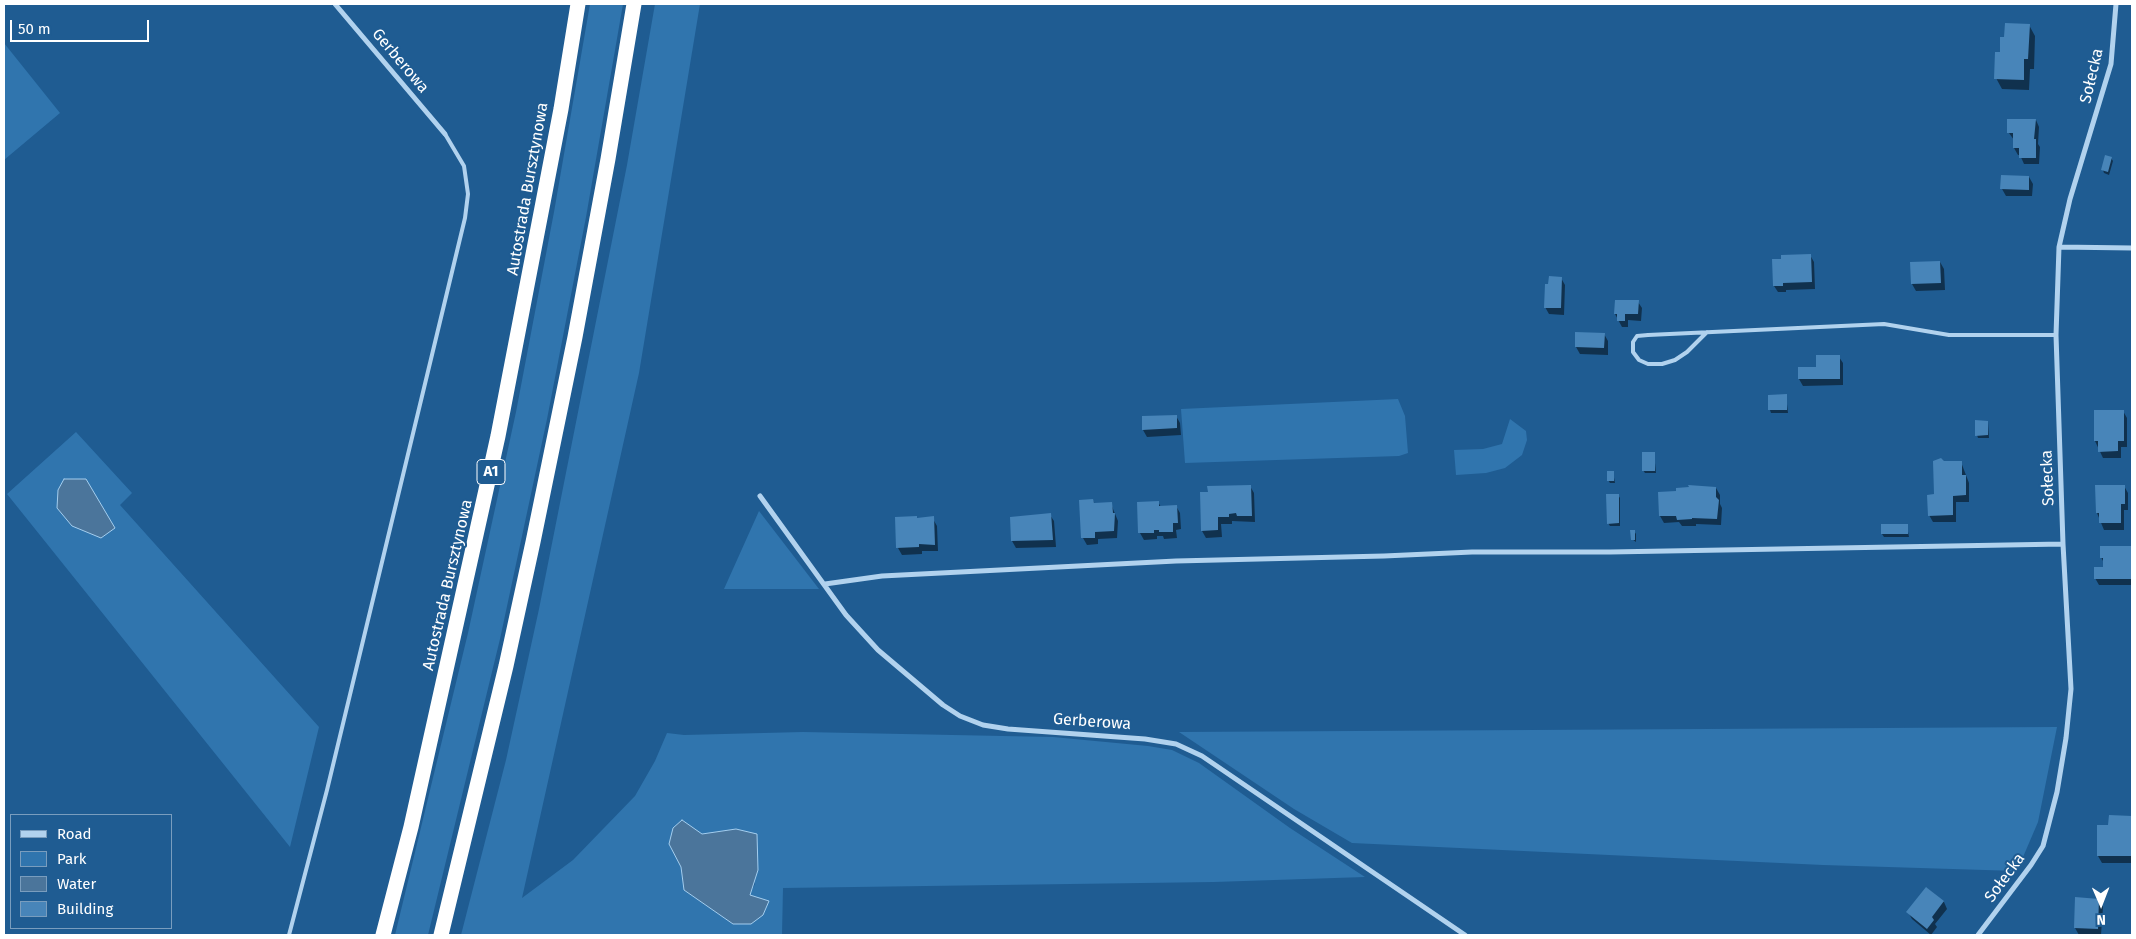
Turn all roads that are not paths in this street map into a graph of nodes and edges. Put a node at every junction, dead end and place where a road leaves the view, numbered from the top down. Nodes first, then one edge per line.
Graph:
1 (335, 4) edge
2 (578, 4) edge
3 (634, 4) edge
4 (2116, 4) edge
5 (445, 134) joint
6 (2059, 247) junction
7 (2132, 248) edge
8 (1707, 332) junction
9 (2056, 334) junction
10 (760, 496) dead end
11 (2063, 544) junction
12 (825, 584) junction
13 (289, 935) edge
14 (383, 935) edge
15 (441, 935) edge
16 (1465, 935) edge
17 (1978, 935) edge

1 - 5 street, Gerberowa
2 - 14 highway, Autostrada Bursztynowa / A1
3 - 15 highway
4 - 6 street, Sołecka
5 - 13 lane
6 - 7 street
6 - 9 street, Sołecka
8 - 8 lane
8 - 9 lane
9 - 11 street, Sołecka
10 - 12 street, Gerberowa
11 - 12 street
11 - 17 street, Sołecka
12 - 16 street, Gerberowa

